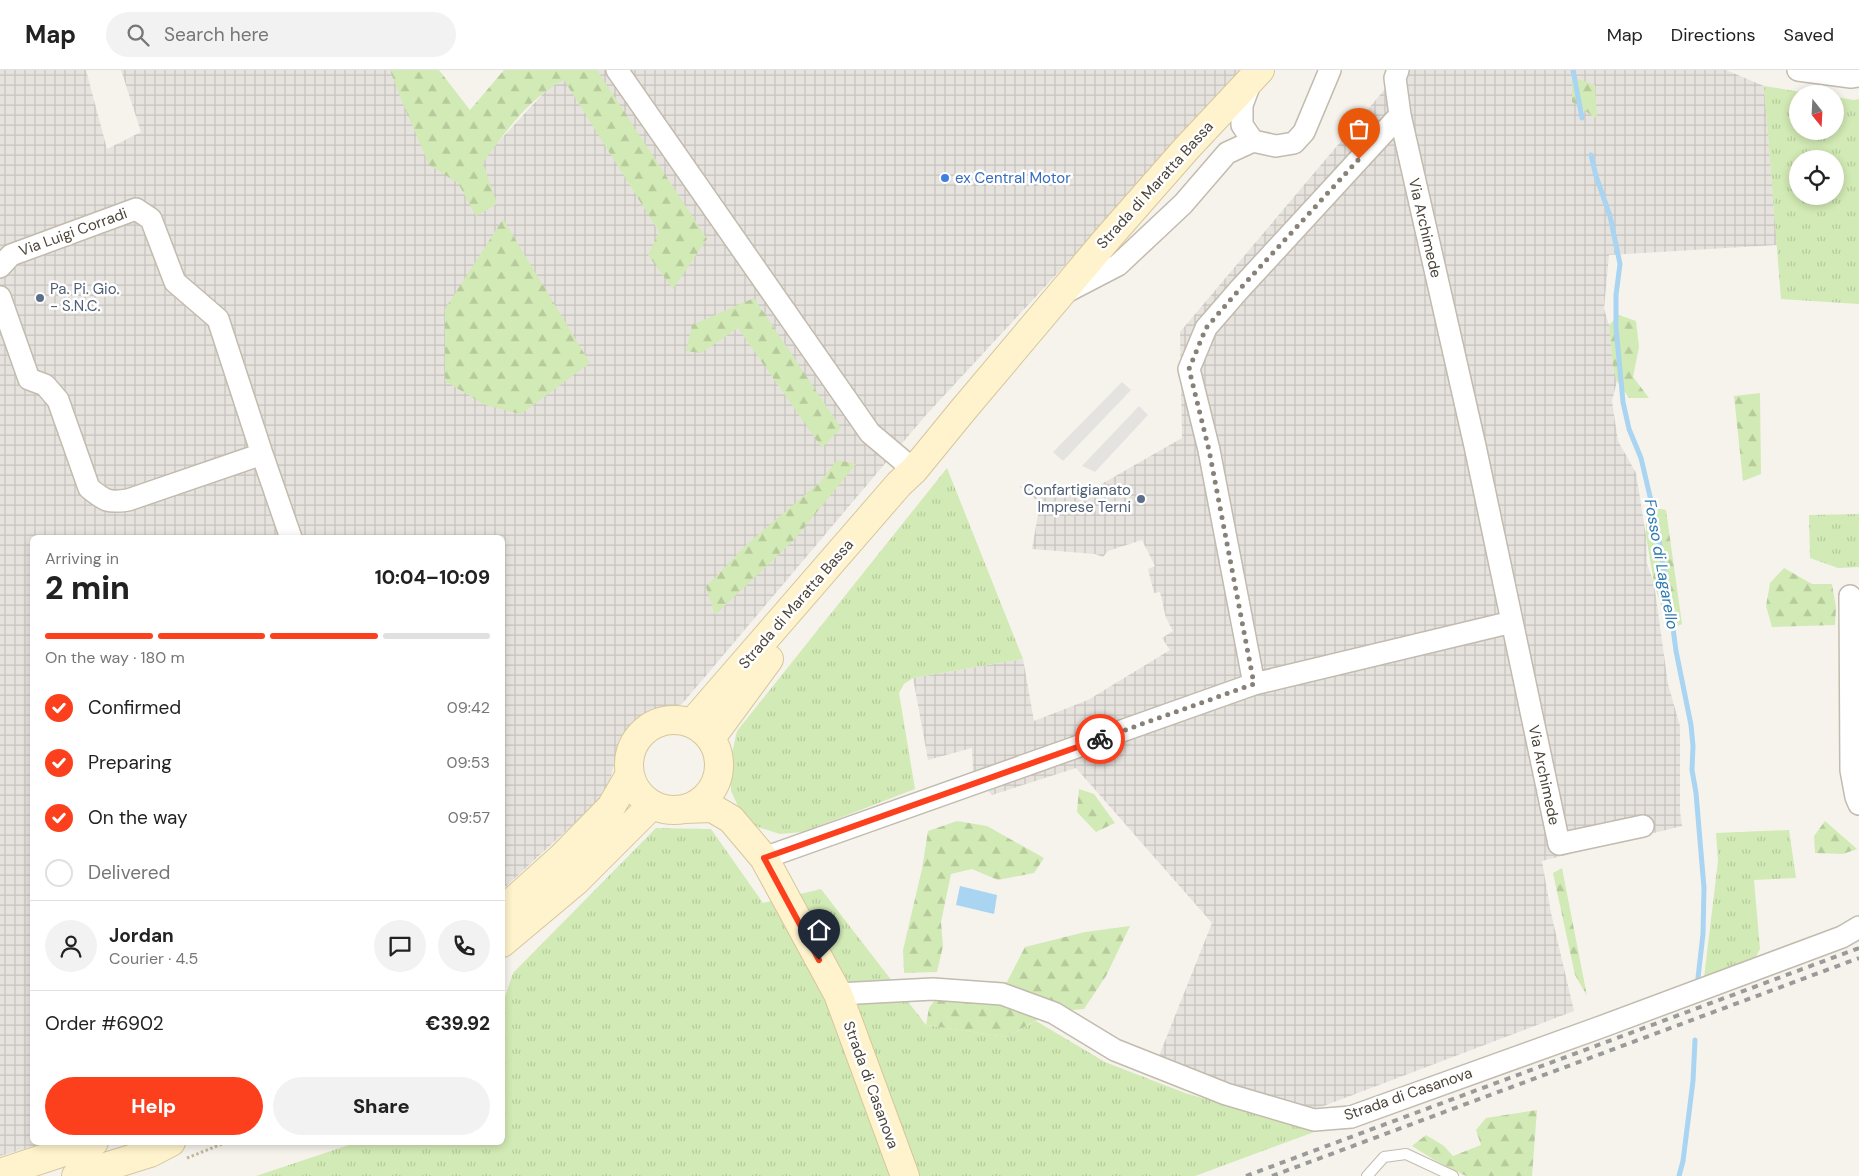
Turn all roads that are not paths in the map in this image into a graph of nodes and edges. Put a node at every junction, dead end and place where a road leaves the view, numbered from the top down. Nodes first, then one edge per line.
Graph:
1 (617, 70) edge
2 (1330, 70) edge
3 (1398, 70) edge
4 (1798, 70) edge
5 (1256, 73) edge
6 (1859, 76) edge
7 (1400, 115) junction
8 (1253, 141) junction
9 (0, 267) edge
10 (1059, 295) junction
11 (0, 297) edge
12 (262, 454) junction
13 (907, 477) junction
14 (290, 535) edge
15 (1850, 596) dead end
16 (1512, 622) junction
17 (1254, 684) junction
18 (701, 731) junction
19 (718, 775) junction
20 (629, 776) junction
21 (1859, 804) edge
22 (652, 805) junction
23 (685, 809) junction
24 (731, 819) junction
25 (1643, 826) dead end
26 (764, 858) junction
27 (505, 908) edge
28 (1859, 927) edge
29 (505, 940) edge
30 (838, 994) junction
31 (85, 1145) edge
32 (165, 1145) edge
33 (0, 1173) edge
34 (76, 1176) edge
35 (905, 1176) edge
36 (1367, 1176) edge
37 (1453, 1176) edge

1 - 13 street
2 - 8 street
3 - 7 street, Via Archimede
4 - 6 street
5 - 8 street, Strada di Maratta Bassa
5 - 10 main road, Strada di Maratta Bassa
7 - 16 street, Via Archimede
7 - 17 street
8 - 10 street, Strada di Maratta Bassa
9 - 12 street, Via Luigi Corradi
10 - 13 main road, Strada di Maratta Bassa
11 - 12 street
12 - 14 street, Via Luigi Corradi
13 - 18 main road, Strada di Maratta Bassa
15 - 21 street
16 - 17 street
16 - 25 street, Via Archimede
17 - 26 street
18 - 19 main road
18 - 20 main road
19 - 23 main road
19 - 24 main road, Strada di Casanova
20 - 22 main road
20 - 27 main road
22 - 23 main road
22 - 29 main road
23 - 24 main road, Strada di Casanova
24 - 26 main road, Strada di Casanova
26 - 30 main road, Strada di Casanova
28 - 30 street, Strada di Casanova
30 - 35 main road, Strada di Casanova
31 - 33 main road
32 - 34 main road
36 - 37 lane

